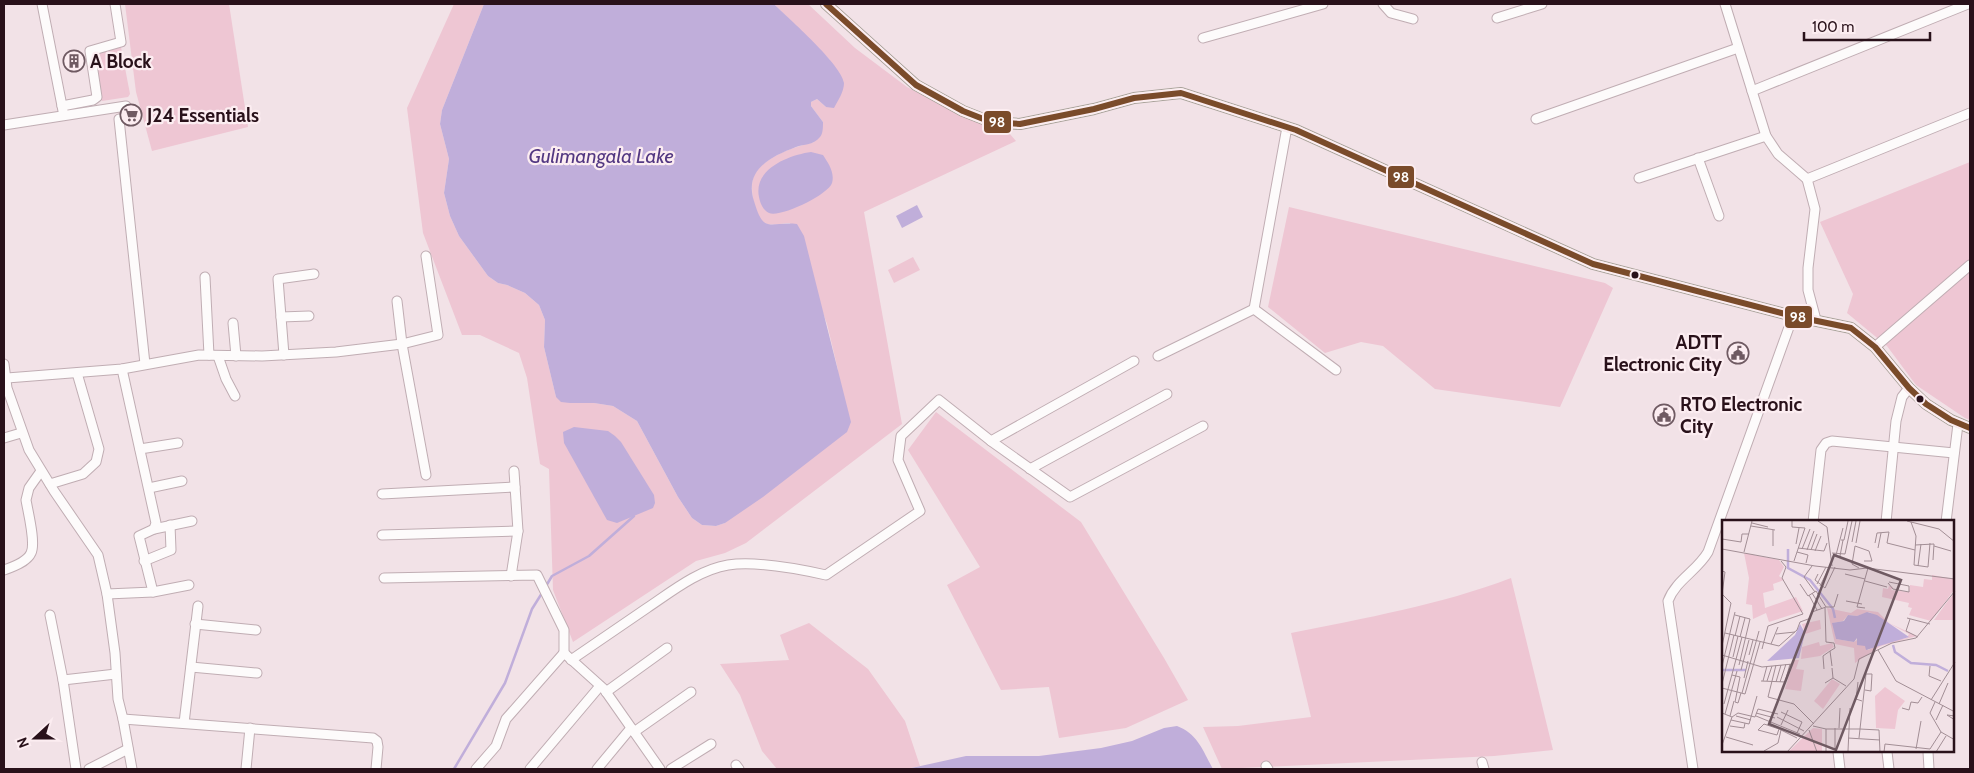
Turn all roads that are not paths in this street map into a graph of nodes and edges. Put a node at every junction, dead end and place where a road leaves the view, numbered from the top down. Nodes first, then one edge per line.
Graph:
1 (42, 4) edge
2 (115, 4) edge
3 (826, 4) edge
4 (1323, 4) edge
5 (1382, 4) edge
6 (1542, 4) edge
7 (1724, 4) edge
8 (1968, 4) edge
9 (1413, 18) dead end
10 (1497, 18) dead end
11 (1203, 38) dead end
12 (1738, 48) junction
13 (1752, 91) junction
14 (73, 104) junction
15 (62, 106) junction
16 (126, 106) dead end
17 (1970, 113) edge
18 (75, 115) junction
19 (64, 117) junction
20 (119, 118) dead end
21 (1536, 119) dead end
22 (4, 125) edge
23 (1286, 128) junction
24 (1766, 136) junction
25 (1698, 158) junction
26 (1639, 178) dead end
27 (1807, 179) junction
28 (1719, 216) dead end
29 (426, 256) dead end
30 (1970, 264) edge
31 (314, 274) dead end
32 (205, 277) dead end
33 (397, 301) dead end
34 (1254, 309) junction
35 (309, 316) dead end
36 (1793, 316) junction
37 (281, 318) junction
38 (1816, 320) junction
39 (233, 323) dead end
40 (402, 344) junction
41 (1875, 346) junction
42 (284, 354) junction
43 (214, 355) junction
44 (236, 356) junction
45 (1158, 356) dead end
46 (1134, 361) dead end
47 (4, 364) edge
48 (145, 364) junction
49 (122, 369) junction
50 (1336, 370) dead end
51 (77, 373) junction
52 (7, 378) junction
53 (1909, 388) junction
54 (1168, 394) dead end
55 (235, 396) dead end
56 (1958, 424) junction
57 (1203, 426) dead end
58 (1970, 428) edge
59 (21, 433) junction
60 (4, 438) edge
61 (991, 441) junction
62 (178, 443) dead end
63 (1894, 447) junction
64 (140, 449) junction
65 (1954, 453) junction
66 (1030, 469) junction
67 (41, 471) junction
68 (514, 471) dead end
69 (426, 475) dead end
70 (182, 481) dead end
71 (50, 484) junction
72 (515, 487) junction
73 (149, 488) junction
74 (382, 494) dead end
75 (1813, 520) edge
76 (1886, 520) edge
77 (1946, 520) edge
78 (192, 521) dead end
79 (170, 525) junction
80 (154, 529) junction
81 (518, 531) junction
82 (382, 535) dead end
83 (144, 561) junction
84 (4, 570) edge
85 (511, 576) junction
86 (384, 578) dead end
87 (189, 585) dead end
88 (153, 592) junction
89 (107, 594) junction
90 (198, 606) dead end
91 (50, 614) dead end
92 (196, 624) junction
93 (256, 630) dead end
94 (667, 648) dead end
95 (568, 656) junction
96 (191, 667) junction
97 (257, 673) dead end
98 (116, 674) junction
99 (63, 680) junction
100 (603, 689) junction
101 (691, 692) dead end
102 (123, 718) junction
103 (184, 723) junction
104 (250, 728) junction
105 (633, 730) junction
106 (711, 744) dead end
107 (128, 749) junction
108 (1838, 753) edge
109 (1887, 753) edge
110 (1928, 753) edge
111 (76, 769) edge
112 (89, 769) edge
113 (132, 769) edge
114 (246, 769) edge
115 (376, 769) edge
116 (476, 769) edge
117 (530, 769) edge
118 (597, 769) edge
119 (659, 769) edge
120 (671, 769) edge
121 (1693, 769) edge
122 (1840, 769) edge
123 (1889, 769) edge
124 (1929, 769) edge

1 - 15 street
2 - 14 street
3 - 23 main road
4 - 11 street
5 - 9 street
6 - 10 street
7 - 12 street
8 - 13 street
12 - 13 street
12 - 21 street
13 - 24 street
14 - 15 street
14 - 18 street
15 - 19 street
16 - 18 street
17 - 27 street
18 - 19 street
19 - 22 street
20 - 48 street
23 - 34 street
23 - 36 main road
24 - 25 street
24 - 27 street
25 - 26 street
25 - 28 street
27 - 38 street
29 - 40 street
30 - 41 street
31 - 37 street
32 - 43 street
33 - 40 street
34 - 45 street
34 - 50 street
35 - 37 street
36 - 38 main road
36 - 121 street
37 - 42 street
38 - 41 main road
39 - 44 street
40 - 42 street
40 - 69 street
41 - 53 main road
42 - 44 street
43 - 44 street
43 - 48 street
43 - 55 street
46 - 61 street
47 - 52 street
48 - 49 street
49 - 51 street
49 - 64 street
51 - 52 street
51 - 71 street
52 - 59 street
53 - 56 main road
53 - 63 street
54 - 66 street
56 - 58 main road
56 - 65 street
57 - 66 street
59 - 60 street
59 - 67 street
61 - 66 street
61 - 95 street
62 - 64 street
63 - 65 street
63 - 75 street
63 - 76 street
64 - 73 street
65 - 77 street
67 - 71 street
67 - 84 street
68 - 72 street
70 - 73 street
71 - 89 street
72 - 74 street
72 - 81 street
73 - 80 street
78 - 79 street
79 - 80 street
79 - 83 street
80 - 83 street
81 - 82 street
81 - 85 street
83 - 88 street
85 - 86 street
85 - 95 street
87 - 88 street
88 - 89 street
89 - 98 street
90 - 92 street
91 - 99 street
92 - 93 street
92 - 96 street
94 - 100 street
95 - 100 street
95 - 116 street
96 - 97 street
96 - 103 street
98 - 99 street
98 - 102 street
99 - 111 street
100 - 105 street
100 - 117 street
101 - 105 street
102 - 103 street
102 - 107 street
103 - 104 street
104 - 114 street
104 - 115 street
105 - 118 street
105 - 119 street
106 - 120 street
107 - 112 street
107 - 113 street
108 - 122 street
109 - 123 street
110 - 124 street

